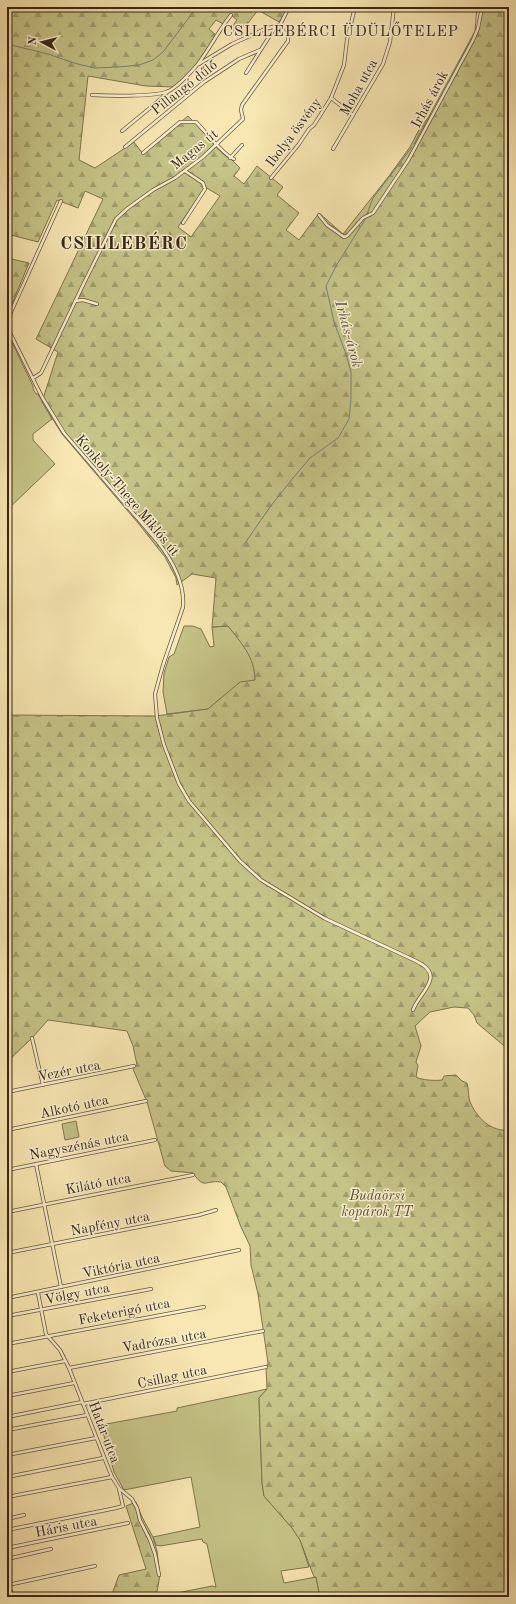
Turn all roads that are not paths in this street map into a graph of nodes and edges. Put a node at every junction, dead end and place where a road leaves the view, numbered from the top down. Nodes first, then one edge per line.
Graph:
1 (289, 7) edge
2 (356, 7) edge
3 (394, 7) edge
4 (482, 7) edge
5 (231, 15) dead end
6 (278, 25) junction
7 (260, 50) junction
8 (198, 64) junction
9 (246, 73) dead end
10 (168, 91) junction
11 (92, 95) dead end
12 (331, 98) junction
13 (354, 115) junction
14 (122, 131) dead end
15 (218, 145) junction
16 (242, 145) dead end
17 (125, 147) dead end
18 (333, 149) dead end
19 (143, 153) dead end
20 (185, 171) junction
21 (271, 178) dead end
22 (61, 201) dead end
23 (320, 215) dead end
24 (183, 223) dead end
25 (78, 295) junction
26 (81, 300) junction
27 (75, 302) junction
28 (97, 304) dead end
29 (7, 320) edge
30 (7, 327) edge
31 (33, 378) junction
32 (413, 1010) dead end
33 (32, 1038) dead end
34 (134, 1066) dead end
35 (43, 1085) junction
36 (7, 1092) edge
37 (146, 1101) dead end
38 (7, 1130) edge
39 (155, 1140) dead end
40 (36, 1164) junction
41 (7, 1170) edge
42 (193, 1174) dead end
43 (44, 1204) junction
44 (216, 1210) dead end
45 (7, 1212) edge
46 (52, 1244) junction
47 (239, 1250) dead end
48 (7, 1253) edge
49 (61, 1287) junction
50 (151, 1289) dead end
51 (38, 1293) junction
52 (7, 1298) edge
53 (204, 1306) dead end
54 (41, 1310) junction
55 (7, 1316) edge
56 (263, 1331) dead end
57 (48, 1336) junction
58 (7, 1344) edge
59 (65, 1361) junction
60 (266, 1367) dead end
61 (69, 1368) junction
62 (7, 1372) edge
63 (74, 1383) junction
64 (7, 1396) edge
65 (82, 1403) junction
66 (87, 1415) junction
67 (7, 1417) edge
68 (7, 1430) edge
69 (96, 1438) junction
70 (7, 1456) edge
71 (103, 1458) junction
72 (7, 1477) edge
73 (112, 1477) junction
74 (119, 1488) junction
75 (7, 1497) edge
76 (24, 1515) dead end
77 (7, 1519) edge
78 (128, 1523) dead end
79 (7, 1530) edge
80 (7, 1548) edge
81 (51, 1549) dead end
82 (7, 1559) edge
83 (95, 1566) dead end
84 (159, 1575) dead end
85 (7, 1581) edge
86 (8, 1585) junction
87 (96, 1594) dead end
88 (12, 1597) edge
89 (84, 1597) edge

1 - 6 street
2 - 12 street, Ibolya ösvény
3 - 13 street, Moha utca
4 - 23 street, Irhás árok
5 - 8 street
6 - 7 street
6 - 8 street
6 - 15 street, Magas út
7 - 9 street
7 - 17 street, Pillangó dűlő
8 - 10 street
10 - 11 street
10 - 14 street
12 - 13 street
12 - 21 street, Ibolya ösvény
13 - 18 street, Moha utca
15 - 16 street
15 - 19 street
15 - 20 street, Magas út
20 - 24 street
20 - 25 street, Magas út
22 - 29 street
25 - 26 street
25 - 27 street, Magas út
26 - 27 street
26 - 28 street
27 - 31 street, Magas út
30 - 31 street, Konkoly-Thege Miklós út
31 - 32 street, Konkoly-Thege Miklós út
33 - 35 street
34 - 35 street, Vezér utca
35 - 36 street, Vezér utca
37 - 38 street, Alkotó utca
39 - 40 street, Nagyszénás utca
40 - 41 street, Nagyszénás utca
40 - 43 street
42 - 43 street, Kilátó utca
43 - 45 street, Kilátó utca
43 - 46 street
44 - 46 street, Napfény utca
46 - 48 street, Napfény utca
46 - 49 street
47 - 49 street, Viktória utca
49 - 51 street, Viktória utca
50 - 54 street, Völgy utca
51 - 52 street, Viktória utca
51 - 54 street, Határ utca
53 - 57 street, Feketerigó utca
54 - 55 street, Völgy utca
54 - 57 street, Határ utca
56 - 61 street, Vadrózsa utca
57 - 58 street, Feketerigó utca
57 - 59 street, Határ utca
59 - 61 street, Határ utca
59 - 62 street
60 - 65 street, Csillag utca
61 - 63 street, Határ utca
63 - 64 street
63 - 65 street, Határ utca
65 - 66 street, Határ utca
65 - 67 street, Csillag utca
66 - 68 street
66 - 69 street, Határ utca
69 - 70 street
69 - 71 street, Határ utca
71 - 72 street
71 - 73 street, Határ utca
73 - 74 street, Határ utca
73 - 75 street
74 - 79 street
74 - 84 street, Határ utca
76 - 77 street
78 - 80 street, Háris utca
81 - 82 street
83 - 86 street
85 - 86 street
86 - 88 street
87 - 89 street

